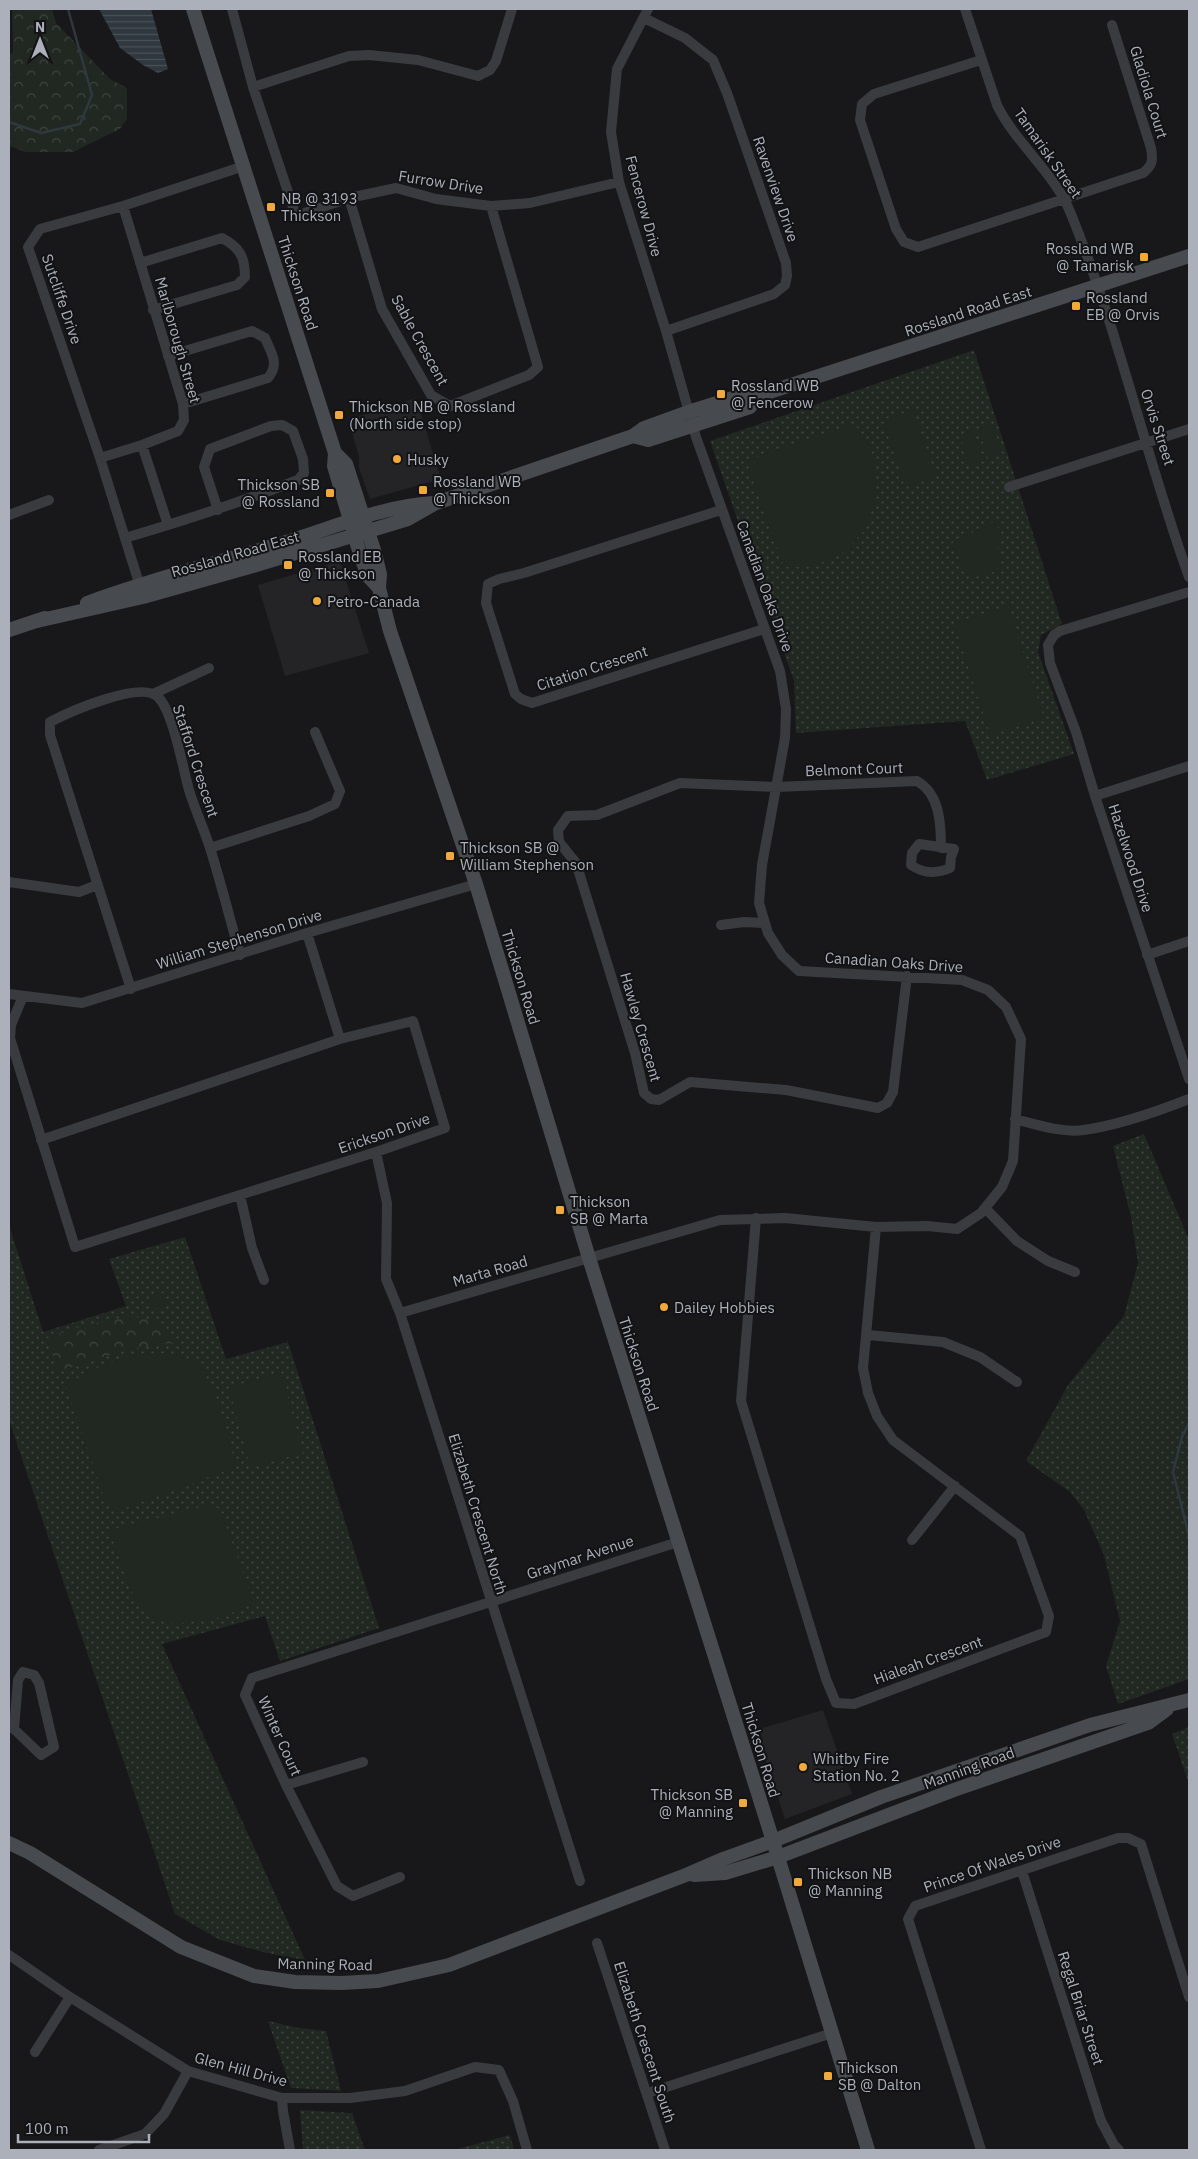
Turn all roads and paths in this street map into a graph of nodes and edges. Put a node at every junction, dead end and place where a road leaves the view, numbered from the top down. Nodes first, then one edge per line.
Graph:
1 (193, 9) edge
2 (232, 9) edge
3 (512, 9) edge
4 (965, 9) edge
5 (646, 14) edge
6 (1112, 24) dead end
7 (981, 60) junction
8 (253, 88) junction
9 (244, 166) junction
10 (618, 182) junction
11 (349, 198) junction
12 (1064, 199) junction
13 (123, 206) junction
14 (491, 206) junction
15 (1189, 256) edge
16 (140, 263) junction
17 (1096, 286) junction
18 (154, 310) junction
19 (666, 331) junction
20 (168, 356) junction
21 (183, 404) junction
22 (690, 419) junction
23 (1189, 429) edge
24 (1147, 443) junction
25 (142, 445) junction
26 (335, 453) junction
27 (100, 458) junction
28 (1008, 487) dead end
29 (49, 500) dead end
30 (218, 510) junction
31 (721, 510) junction
32 (9, 514) edge
33 (366, 524) junction
34 (168, 525) junction
35 (352, 529) junction
36 (124, 538) junction
37 (1189, 577) edge
38 (139, 584) junction
39 (379, 588) junction
40 (1189, 592) edge
41 (37, 621) junction
42 (764, 629) junction
43 (9, 630) edge
44 (209, 668) dead end
45 (153, 694) junction
46 (315, 732) dead end
47 (1189, 766) edge
48 (777, 787) junction
49 (1095, 796) junction
50 (210, 848) junction
51 (941, 848) dead end
52 (9, 882) edge
53 (476, 884) junction
54 (97, 885) junction
55 (765, 924) junction
56 (721, 926) dead end
57 (307, 933) junction
58 (1189, 941) edge
59 (240, 955) junction
60 (1147, 955) junction
61 (908, 976) junction
62 (131, 989) junction
63 (9, 994) edge
64 (23, 996) junction
65 (340, 1039) junction
66 (1189, 1079) edge
67 (1189, 1099) edge
68 (1015, 1119) junction
69 (41, 1140) junction
70 (376, 1152) junction
71 (240, 1195) junction
72 (985, 1208) junction
73 (756, 1218) junction
74 (876, 1227) junction
75 (589, 1258) junction
76 (1075, 1272) dead end
77 (264, 1280) dead end
78 (400, 1313) junction
79 (868, 1336) junction
80 (1017, 1382) dead end
81 (955, 1486) junction
82 (912, 1540) dead end
83 (678, 1542) junction
84 (490, 1601) junction
85 (1189, 1700) edge
86 (1174, 1705) junction
87 (11, 1728) edge
88 (362, 1762) dead end
89 (286, 1785) junction
90 (773, 1841) junction
91 (9, 1843) edge
92 (778, 1857) junction
93 (1022, 1871) junction
94 (686, 1875) junction
95 (400, 1877) dead end
96 (580, 1880) dead end
97 (597, 1943) dead end
98 (9, 1955) edge
99 (70, 1997) junction
100 (1189, 1997) edge
101 (832, 2033) junction
102 (35, 2052) dead end
103 (188, 2071) junction
104 (648, 2094) junction
105 (282, 2098) junction
106 (99, 2150) edge
107 (290, 2150) edge
108 (527, 2150) edge
109 (665, 2150) edge
110 (868, 2150) edge
111 (981, 2150) edge
112 (1119, 2150) edge

1 - 9 main road, Thickson Road
2 - 8 street, Furrow Drive
3 - 8 street
4 - 7 street, Tamarisk Street
5 - 10 street, Fencerow Drive
5 - 19 street, Ravenview Drive
6 - 12 street, Gladiola Court
7 - 12 street, Tamarisk Street
7 - 12 street
8 - 11 street, Furrow Drive
9 - 13 street, Sutcliffe Drive
9 - 26 main road, Thickson Road
10 - 14 street, Furrow Drive
10 - 19 street, Fencerow Drive
11 - 14 street, Furrow Drive
11 - 14 street, Sable Crescent
12 - 17 street, Tamarisk Street
13 - 16 street, Marlborough Street
13 - 27 street, Sutcliffe Drive
15 - 17 main road, Rossland Road East
16 - 18 street, Marlborough Street
16 - 18 street
17 - 22 main road, Rossland Road East
17 - 24 street, Orvis Street
18 - 20 street, Marlborough Street
19 - 22 street, Fencerow Drive
20 - 21 street, Marlborough Street
20 - 21 street
21 - 25 street, Marlborough Street
22 - 31 street, Canadian Oaks Drive
22 - 33 main road, Rossland Road East
23 - 24 street
24 - 28 street
24 - 37 street, Orvis Street
25 - 27 street, Marlborough Street
25 - 34 street
26 - 33 main road, Thickson Road
26 - 35 main road, Thickson Road
27 - 36 street, Sutcliffe Drive
29 - 32 street
30 - 30 street
30 - 34 street
31 - 42 street, Canadian Oaks Drive
31 - 42 street, Citation Crescent
33 - 35 main road, Rossland Road East
33 - 39 main road, Thickson Road
34 - 36 street
35 - 38 main road, Rossland Road East
35 - 39 main road, Thickson Road
35 - 41 main road, Rossland Road East
36 - 38 street, Sutcliffe Drive
38 - 41 main road, Rossland Road East
39 - 53 main road, Thickson Road
40 - 49 street, Hazelwood Drive
41 - 43 main road, Rossland Road East
42 - 48 street, Canadian Oaks Drive
44 - 45 street
45 - 50 street, Stafford Crescent
45 - 54 street, Stafford Crescent
46 - 50 street
47 - 49 street
48 - 51 street, Belmont Court
48 - 55 street, Canadian Oaks Drive
48 - 61 street, Hawley Crescent
49 - 60 street, Hazelwood Drive
50 - 59 street, Stafford Crescent
52 - 54 street
53 - 57 street, William Stephenson Drive
53 - 75 main road, Thickson Road
54 - 62 street, Stafford Crescent
55 - 56 street
55 - 61 street, Canadian Oaks Drive
57 - 59 street, William Stephenson Drive
57 - 65 street
58 - 60 street
59 - 62 street, William Stephenson Drive
60 - 66 street, Hazelwood Drive
61 - 68 street, Canadian Oaks Drive
62 - 64 street, William Stephenson Drive
63 - 64 street, William Stephenson Drive
64 - 69 street, Erickson Drive
65 - 69 street, Erickson Drive
65 - 70 street, Erickson Drive
67 - 68 street
68 - 72 street, Canadian Oaks Drive
69 - 71 street, Erickson Drive
70 - 71 street, Erickson Drive
70 - 78 street, Elizabeth Crescent North
71 - 77 street
72 - 74 street, Canadian Oaks Drive
72 - 76 street
73 - 74 street, Canadian Oaks Drive
73 - 75 street, Canadian Oaks Drive
73 - 81 street, Hialeah Crescent
74 - 79 street, Hialeah Crescent
75 - 78 street, Marta Road
75 - 83 main road, Thickson Road
78 - 84 street, Elizabeth Crescent North
79 - 80 street
79 - 81 street, Hialeah Crescent
81 - 82 street
83 - 84 street, Graymar Avenue
83 - 90 main road, Thickson Road
84 - 89 street, Winter Court
84 - 96 street, Elizabeth Crescent North
85 - 86 main road, Manning Road
86 - 90 main road, Manning Road
86 - 92 main road, Manning Road
87 - 87 street
88 - 89 street
89 - 95 street, Winter Court
90 - 92 main road, Thickson Road
90 - 94 main road, Manning Road
91 - 94 main road, Manning Road
92 - 94 main road, Manning Road
92 - 101 main road, Thickson Road
93 - 100 street, Prince Of Wales Drive
93 - 111 street, Prince Of Wales Drive
93 - 112 street, Regal Briar Street
97 - 104 street, Elizabeth Crescent South
98 - 99 street, Glen Hill Drive
99 - 102 street
99 - 103 street, Glen Hill Drive
101 - 104 street
101 - 110 main road, Thickson Road
103 - 105 street, Glen Hill Drive
103 - 106 street
104 - 109 street, Elizabeth Crescent South
105 - 107 street
105 - 108 street, Glen Hill Drive

